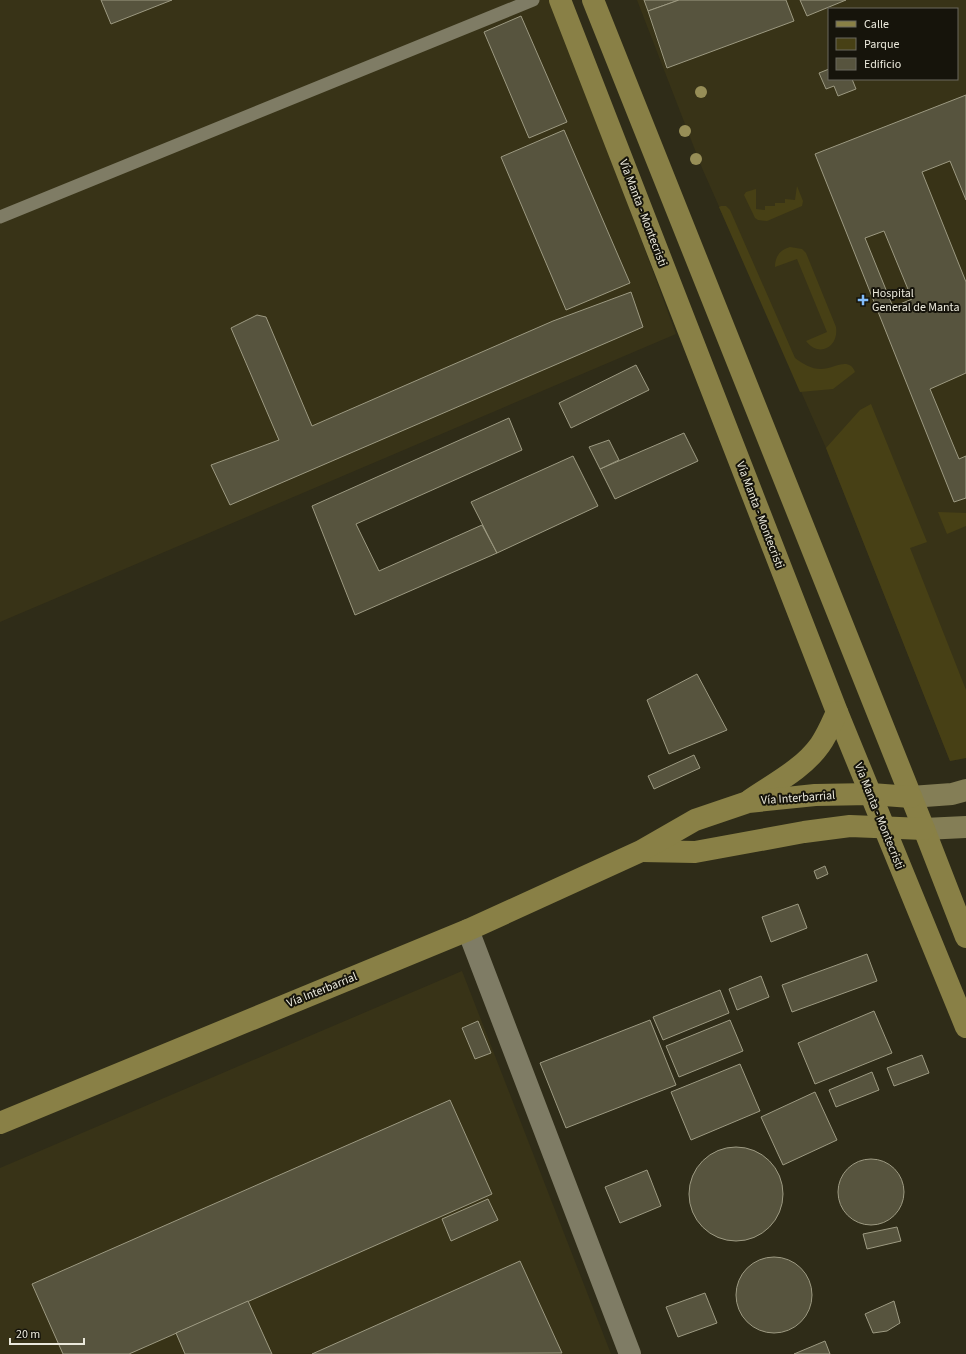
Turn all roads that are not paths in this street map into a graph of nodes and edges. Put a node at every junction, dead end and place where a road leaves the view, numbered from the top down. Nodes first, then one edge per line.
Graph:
1 (533, 0) edge
2 (560, 0) edge
3 (593, 0) edge
4 (0, 217) edge
5 (837, 712) junction
6 (966, 790) edge
7 (871, 794) junction
8 (911, 797) junction
9 (748, 802) junction
10 (884, 827) junction
11 (966, 827) edge
12 (924, 828) junction
13 (641, 851) junction
14 (468, 930) junction
15 (966, 937) edge
16 (966, 1027) edge
17 (0, 1123) edge
18 (630, 1354) edge

1 - 4 lane
2 - 5 main road, Vía Manta - Montecristi
3 - 8 main road
5 - 7 main road, Vía Manta - Montecristi
5 - 9 main road
6 - 8 main road, Vía Interbarrial
7 - 8 main road, Vía Interbarrial
7 - 9 main road, Vía Interbarrial
7 - 10 main road, Vía Manta - Montecristi
8 - 12 main road
9 - 13 main road, Vía Interbarrial
10 - 12 main road, Vía Interbarrial
10 - 13 main road, Vía Interbarrial
10 - 16 main road, Vía Manta - Montecristi
11 - 12 main road, Vía Interbarrial
12 - 15 main road
13 - 14 main road, Vía Interbarrial
14 - 17 main road, Vía Interbarrial
14 - 18 street

